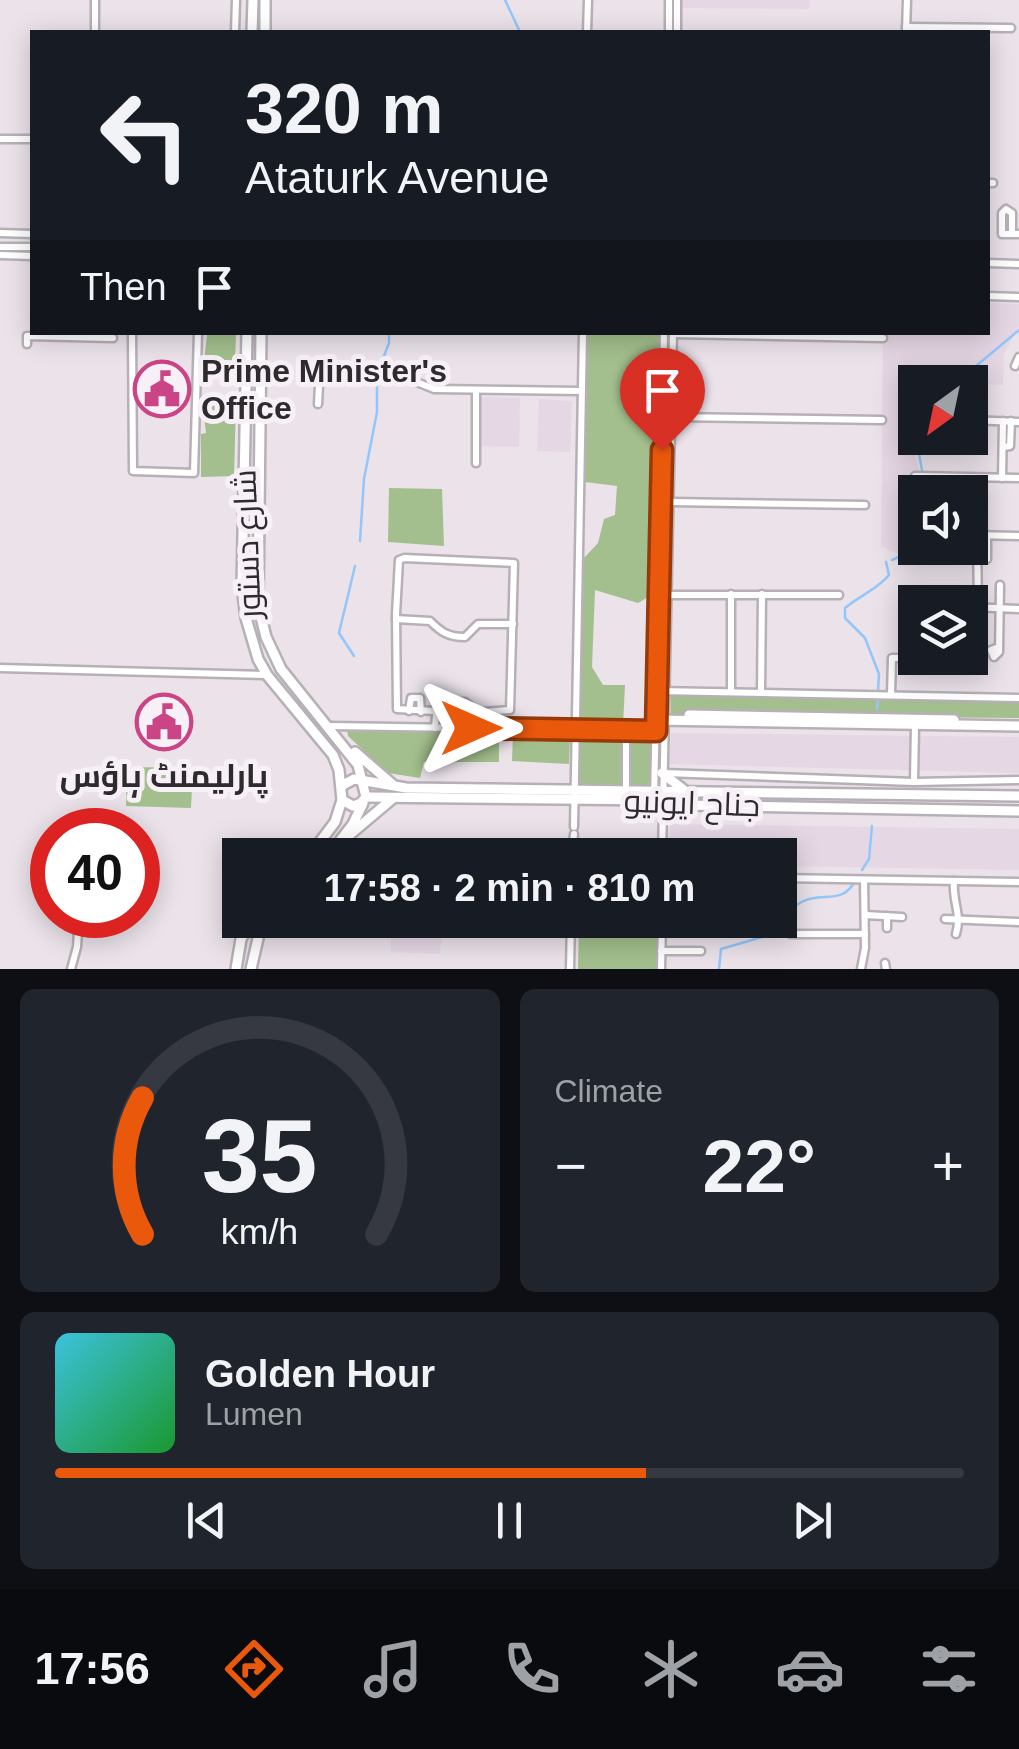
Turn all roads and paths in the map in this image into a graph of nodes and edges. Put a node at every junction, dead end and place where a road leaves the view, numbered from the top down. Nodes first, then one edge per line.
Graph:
1 (95, 0) edge
2 (236, 0) edge
3 (253, 0) edge
4 (265, 0) edge
5 (588, 0) edge
6 (669, 0) edge
7 (677, 0) edge
8 (906, 0) edge
9 (673, 22) junction
10 (1010, 28) dead end
11 (95, 30) edge
12 (235, 30) edge
13 (252, 30) edge
14 (264, 30) edge
15 (588, 30) edge
16 (670, 30) edge
17 (676, 30) edge
18 (906, 30) edge
19 (0, 139) edge
20 (30, 139) edge
21 (0, 234) edge
22 (30, 234) edge
23 (1015, 234) edge
24 (0, 247) edge
25 (30, 247) edge
26 (0, 255) edge
27 (30, 256) edge
28 (990, 263) edge
29 (1019, 264) edge
30 (990, 296) edge
31 (1019, 297) edge
32 (132, 335) edge
33 (198, 335) edge
34 (247, 335) edge
35 (261, 335) edge
36 (582, 335) edge
37 (664, 335) edge
38 (673, 335) edge
39 (757, 335) edge
40 (883, 338) dead end
41 (113, 339) edge
42 (27, 344) dead end
43 (1019, 357) edge
44 (1015, 366) dead end
45 (246, 376) junction
46 (260, 376) junction
47 (476, 391) junction
48 (580, 391) junction
49 (318, 404) dead end
50 (671, 416) junction
51 (882, 420) dead end
52 (1011, 421) edge
53 (476, 464) dead end
54 (988, 478) edge
55 (1002, 478) junction
56 (1019, 478) edge
57 (666, 484) junction
58 (670, 502) junction
59 (865, 505) dead end
60 (259, 524) junction
61 (243, 525) junction
62 (988, 535) edge
63 (1019, 536) edge
64 (1000, 584) dead end
65 (731, 594) junction
66 (762, 594) junction
67 (839, 594) dead end
68 (667, 595) junction
69 (988, 608) edge
70 (1000, 608) junction
71 (1019, 609) edge
72 (396, 619) junction
73 (512, 624) junction
74 (996, 648) dead end
75 (898, 659) edge
76 (0, 668) edge
77 (268, 675) junction
78 (658, 690) junction
79 (667, 691) junction
80 (731, 691) junction
81 (761, 692) junction
82 (891, 694) junction
83 (1019, 698) edge
84 (409, 712) junction
85 (421, 712) junction
86 (436, 713) junction
87 (471, 713) junction
88 (660, 720) junction
89 (1019, 724) edge
90 (915, 725) junction
91 (330, 726) junction
92 (435, 728) junction
93 (471, 728) junction
94 (576, 729) junction
95 (626, 730) junction
96 (341, 740) junction
97 (662, 772) junction
98 (727, 776) junction
99 (1019, 780) edge
100 (361, 781) junction
101 (914, 782) junction
102 (341, 786) junction
103 (684, 790) junction
104 (394, 792) junction
105 (626, 792) junction
106 (728, 792) junction
107 (576, 796) junction
108 (658, 796) junction
109 (1019, 796) edge
110 (365, 798) junction
111 (342, 800) junction
112 (1019, 811) edge
113 (323, 838) edge
114 (343, 838) edge
115 (345, 838) edge
116 (573, 838) edge
117 (662, 838) edge
118 (797, 878) edge
119 (864, 880) junction
120 (954, 881) junction
121 (1019, 884) edge
122 (865, 915) junction
123 (887, 916) junction
124 (902, 917) dead end
125 (960, 919) junction
126 (945, 920) dead end
127 (1019, 922) edge
128 (887, 928) dead end
129 (797, 934) edge
130 (865, 934) junction
131 (956, 934) dead end
132 (78, 938) edge
133 (243, 938) edge
134 (258, 938) edge
135 (571, 938) edge
136 (662, 938) edge
137 (662, 952) junction
138 (701, 952) dead end
139 (71, 969) edge
140 (236, 969) edge
141 (250, 969) edge
142 (570, 969) edge
143 (661, 969) edge
144 (861, 969) edge

1 - 11 street
2 - 12 street
3 - 13 main road
4 - 14 main road
5 - 15 street
6 - 9 street
7 - 9 street
8 - 18 street
9 - 16 street
9 - 17 street
10 - 18 street
19 - 20 street
21 - 22 street
23 - 23 street
24 - 25 street
26 - 27 street
28 - 29 street
30 - 31 street
32 - 33 street
34 - 45 main road, شارع دستور
35 - 46 main road, شارع دستور
36 - 48 street
37 - 57 street
38 - 50 street
39 - 40 street
41 - 42 street
43 - 44 street
45 - 46 main road
45 - 61 main road, شارع دستور
46 - 60 main road, شارع دستور
47 - 48 street
47 - 49 street
47 - 53 street
48 - 94 street
50 - 51 street
50 - 57 street
52 - 55 street
54 - 55 street
55 - 56 street
57 - 58 street
57 - 78 street
58 - 59 street
58 - 68 street
60 - 61 main road
60 - 91 main road, شارع دستور
61 - 77 main road, شارع دستور
62 - 63 street
64 - 70 street
65 - 66 street
65 - 68 street
65 - 80 street
66 - 67 street
66 - 81 street
68 - 79 street
69 - 70 street
70 - 71 street
70 - 74 street
72 - 73 street
72 - 73 street
72 - 84 street
73 - 87 street
75 - 82 street
76 - 77 street
77 - 102 main road, شارع دستور
78 - 79 street
78 - 88 street
79 - 80 street
79 - 88 street
80 - 81 street
81 - 82 street
82 - 83 street
84 - 85 street
84 - 85 street
85 - 86 street
86 - 87 street
86 - 92 street
87 - 93 street
88 - 89 main road
88 - 90 main road
88 - 95 street
88 - 97 street
88 - 108 street
89 - 90 main road
90 - 101 street
91 - 92 street
91 - 96 main road, شارع دستور
92 - 93 street
93 - 94 street
94 - 95 street
94 - 107 street
95 - 105 street
96 - 100 main road, شارع دستور
96 - 104 main road
97 - 98 street
97 - 103 main road
97 - 108 street
98 - 101 street
98 - 106 street
99 - 101 street
100 - 102 main road
100 - 104 main road
100 - 110 main road
102 - 111 main road
103 - 106 main road, جناح ایونیو
103 - 108 main road, جناح ایونیو
104 - 107 main road, جناح ایونیو
104 - 110 main road, جناح ایونیو
104 - 115 main road
105 - 107 main road, جناح ایونیو
105 - 108 main road, جناح ایونیو
106 - 109 main road, جناح ایونیو
107 - 108 main road, جناح ایونیو
107 - 116 street
108 - 112 main road, جناح ایونیو
108 - 117 street
110 - 111 main road
110 - 114 main road
111 - 113 main road
118 - 119 street
119 - 120 street
119 - 122 street
120 - 121 street
120 - 125 street
122 - 123 street
122 - 130 street
123 - 124 street
123 - 128 street
125 - 126 street
125 - 127 street
125 - 131 street
129 - 130 street
130 - 144 street
132 - 139 street
133 - 140 main road
134 - 141 main road
135 - 142 street
136 - 137 street
137 - 138 street
137 - 143 street

